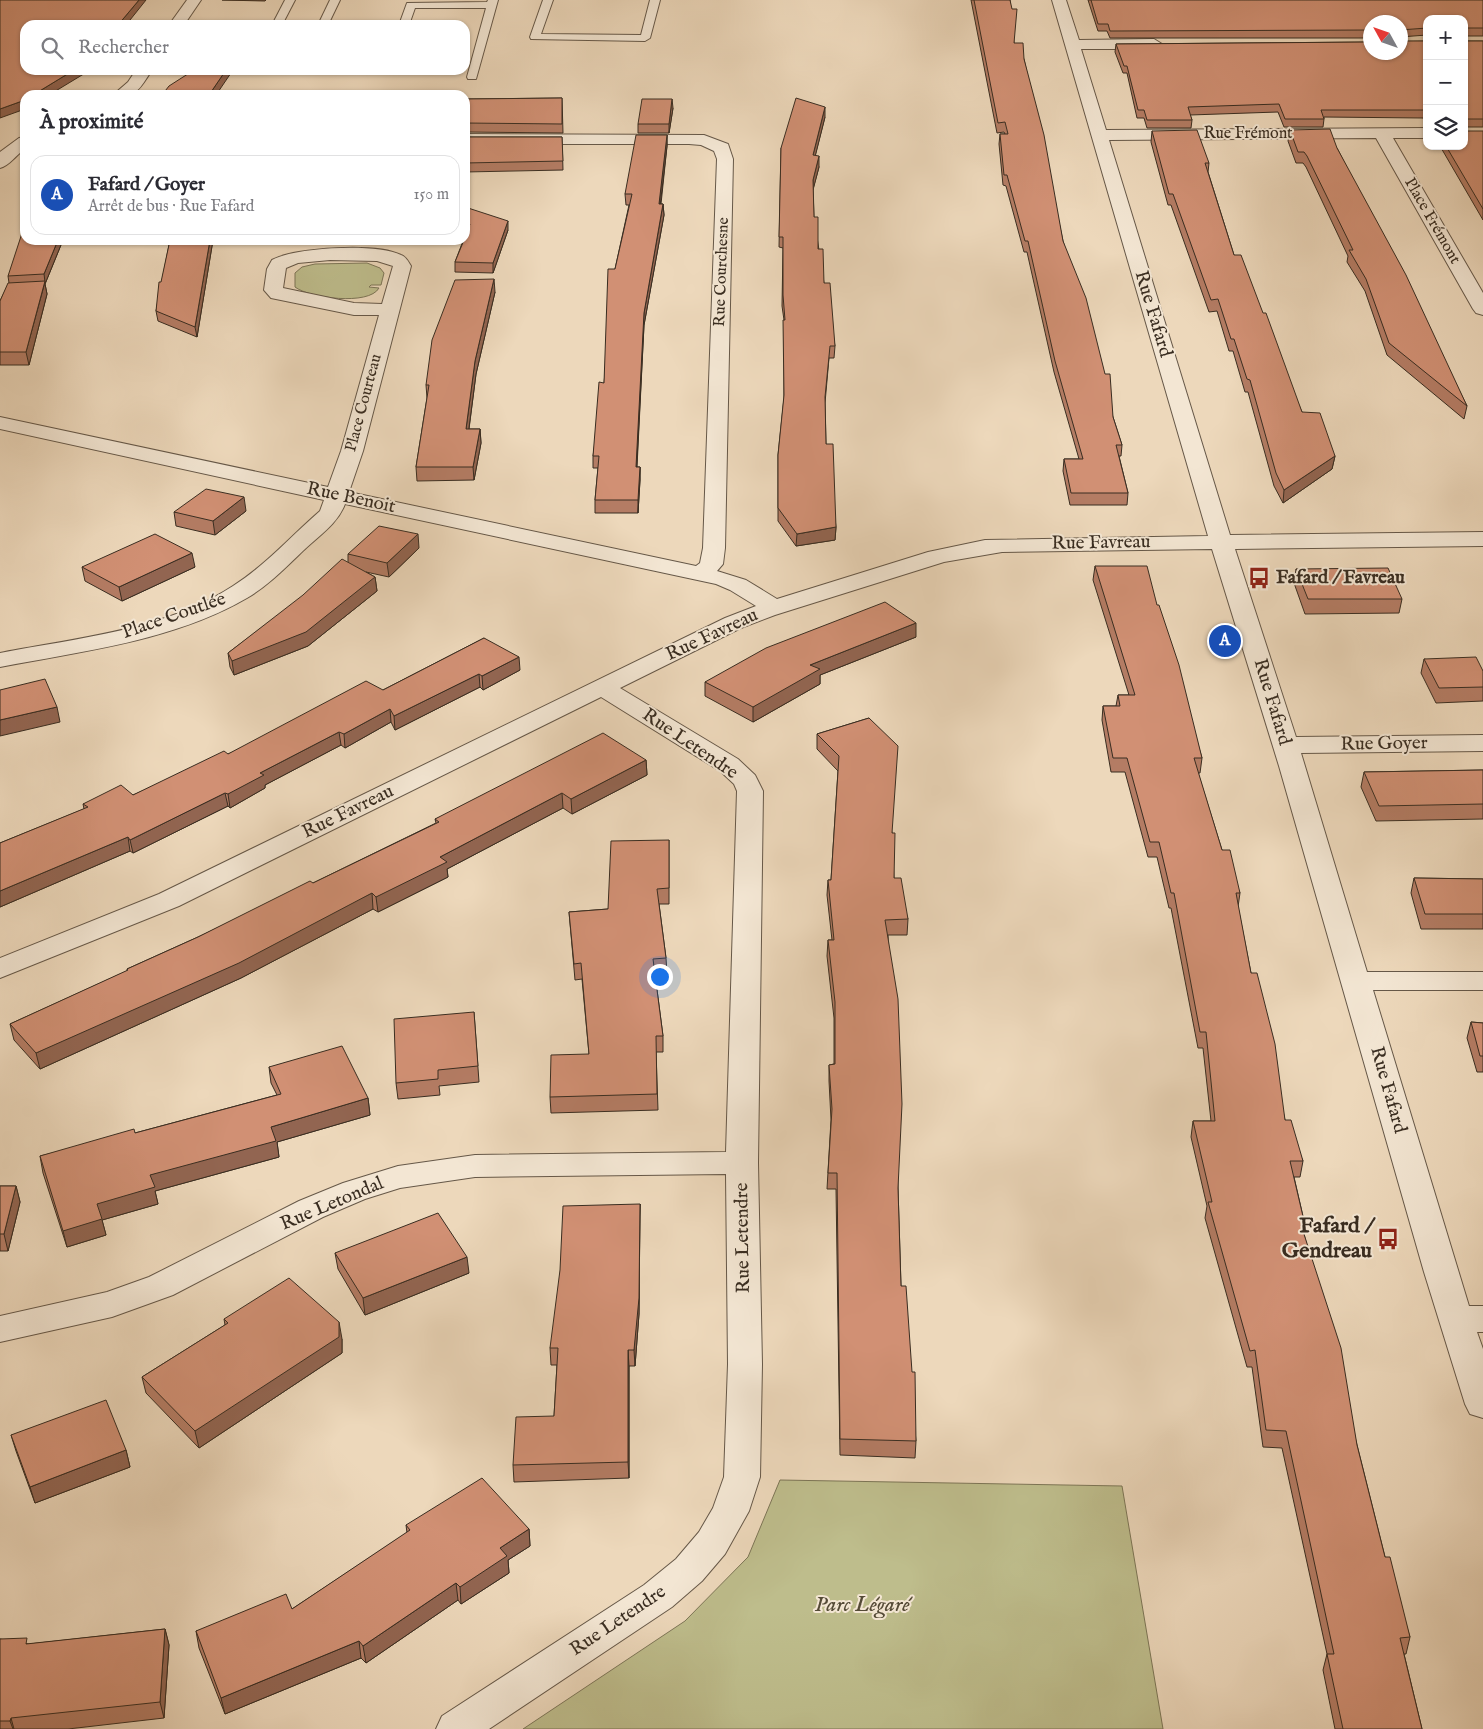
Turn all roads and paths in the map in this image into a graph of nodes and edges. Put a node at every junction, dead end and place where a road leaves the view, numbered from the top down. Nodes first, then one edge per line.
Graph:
1 (194, 0) edge
2 (290, 0) edge
3 (335, 0) edge
4 (548, 0) edge
5 (655, 0) edge
6 (1059, 0) edge
7 (492, 2) edge
8 (180, 20) edge
9 (280, 20) edge
10 (325, 20) edge
11 (406, 20) edge
12 (1172, 44) edge
13 (1072, 45) junction
14 (141, 75) edge
15 (472, 77) dead end
16 (127, 90) edge
17 (1423, 133) edge
18 (1382, 134) junction
19 (1100, 135) junction
20 (470, 139) edge
21 (20, 146) edge
22 (0, 163) edge
23 (1483, 309) edge
24 (389, 310) junction
25 (0, 423) edge
26 (336, 495) junction
27 (1483, 539) edge
28 (1221, 542) junction
29 (702, 574) junction
30 (773, 607) junction
31 (0, 660) edge
32 (603, 688) junction
33 (1483, 743) edge
34 (1286, 745) junction
35 (0, 969) edge
36 (1355, 981) junction
37 (1483, 981) edge
38 (742, 1163) junction
39 (1469, 1319) edge
40 (0, 1329) edge
41 (1483, 1404) edge
42 (456, 1729) edge

1 - 8 street
2 - 9 lane
3 - 10 lane
4 - 5 lane
6 - 13 street, Rue Fafard
7 - 11 lane
7 - 15 lane
12 - 13 street
13 - 19 street, Rue Fafard
14 - 16 street
17 - 18 street, Rue Frémont
18 - 19 street, Rue Frémont
18 - 23 street, Place Frémont
19 - 28 street, Rue Fafard
20 - 29 street, Rue Courchesne
21 - 22 street
24 - 24 street, Place Courteau
24 - 26 street, Place Courteau
25 - 26 street, Rue Benoit
26 - 29 street, Rue Benoit
26 - 31 street, Place Coutlée
27 - 28 street, Rue Favreau
28 - 30 street, Rue Favreau
28 - 34 street, Rue Fafard
29 - 30 street
30 - 32 street, Rue Favreau
32 - 35 street, Rue Favreau
32 - 38 street, Rue Letendre
33 - 34 street, Rue Goyer
34 - 36 street, Rue Fafard
36 - 37 street
36 - 39 street, Rue Fafard
38 - 40 street, Rue Letondal
38 - 42 street, Rue Letendre
39 - 41 street, Rue Fafard

